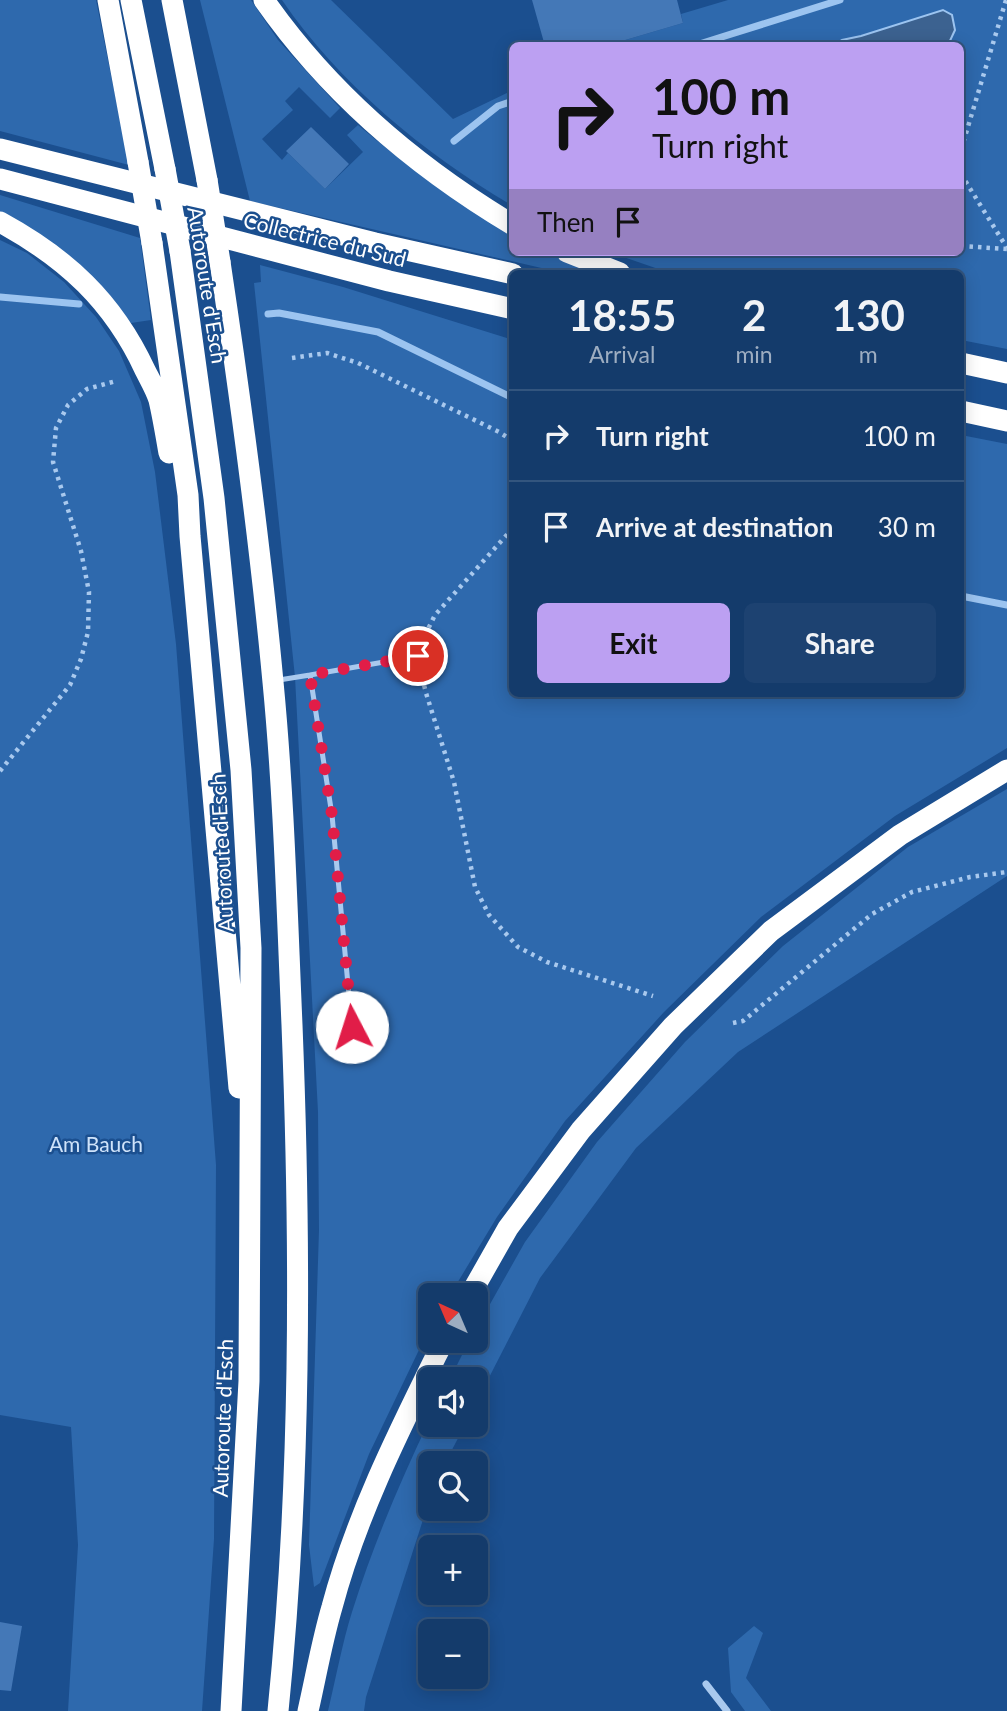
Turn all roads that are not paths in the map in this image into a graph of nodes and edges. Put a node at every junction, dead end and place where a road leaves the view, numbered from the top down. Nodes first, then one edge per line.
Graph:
1 (108, 0) edge
2 (131, 0) edge
3 (172, 0) edge
4 (264, 0) edge
5 (0, 149) edge
6 (0, 179) edge
7 (0, 222) edge
8 (509, 223) edge
9 (577, 256) edge
10 (613, 270) edge
11 (509, 273) edge
12 (509, 308) edge
13 (964, 366) edge
14 (1007, 375) edge
15 (964, 412) edge
16 (1007, 421) edge
17 (190, 536) junction
18 (418, 656) road end
19 (310, 675) junction
20 (273, 681) junction
21 (1007, 770) edge
22 (352, 1027) dead end
23 (251, 1205) junction
24 (477, 1283) edge
25 (438, 1353) edge
26 (706, 1684) dead end
27 (231, 1711) edge
28 (278, 1711) edge
29 (308, 1711) edge
30 (727, 1711) edge

1 - 17 highway, bridge
2 - 23 highway, Autoroute d'Esch, bridge
3 - 20 highway, Autoroute d'Esch, bridge
4 - 8 highway
5 - 11 highway
6 - 12 highway, Collectrice du Sud
7 - 17 highway
9 - 10 highway
13 - 14 highway
15 - 16 highway
17 - 23 highway
18 - 19 lane
19 - 20 lane
19 - 22 lane
20 - 28 highway, Autoroute d'Esch
21 - 24 highway
23 - 27 highway, Autoroute d'Esch
25 - 29 highway
26 - 30 street

